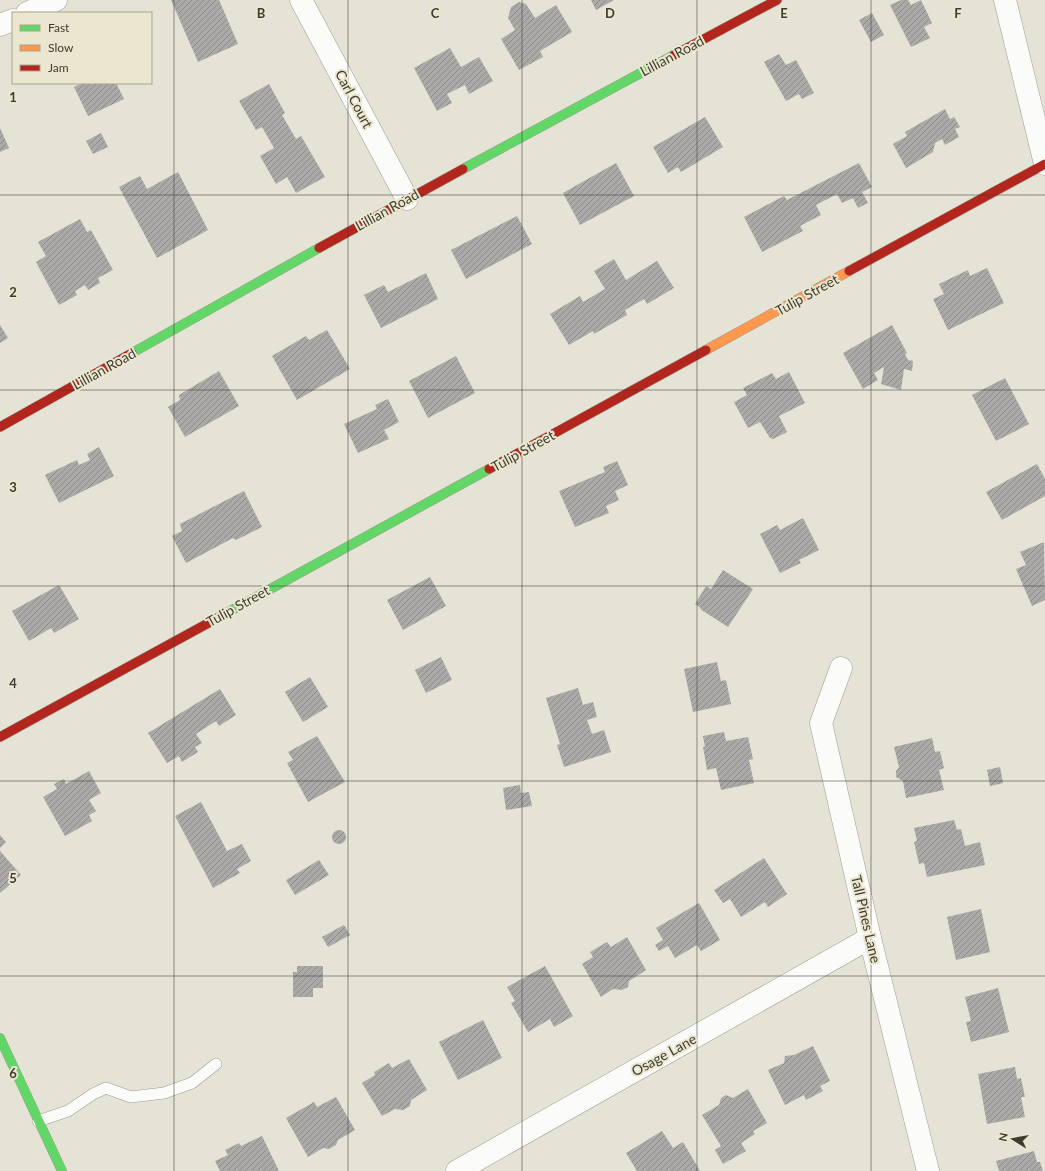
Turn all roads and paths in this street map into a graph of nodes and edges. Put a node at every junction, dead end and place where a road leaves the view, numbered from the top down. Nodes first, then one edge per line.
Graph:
1 (56, 0) edge
2 (301, 0) edge
3 (777, 0) edge
4 (1005, 0) edge
5 (29, 12) edge
6 (12, 20) edge
7 (0, 25) edge
8 (1045, 164) edge
9 (407, 199) junction
10 (0, 427) edge
11 (841, 668) dead end
12 (0, 737) edge
13 (870, 938) junction
14 (0, 1038) edge
15 (216, 1064) dead end
16 (38, 1121) junction
17 (62, 1171) edge
18 (457, 1171) edge
19 (928, 1171) edge

1 - 5 street
2 - 9 street, Carl Court
3 - 9 street, Lillian Road
4 - 8 street
6 - 7 street
8 - 12 street, Tulip Street
9 - 10 street, Lillian Road
11 - 13 street, Tall Pines Lane
13 - 18 street, Osage Lane
13 - 19 street, Tall Pines Lane
14 - 16 street
15 - 16 lane
16 - 17 street

